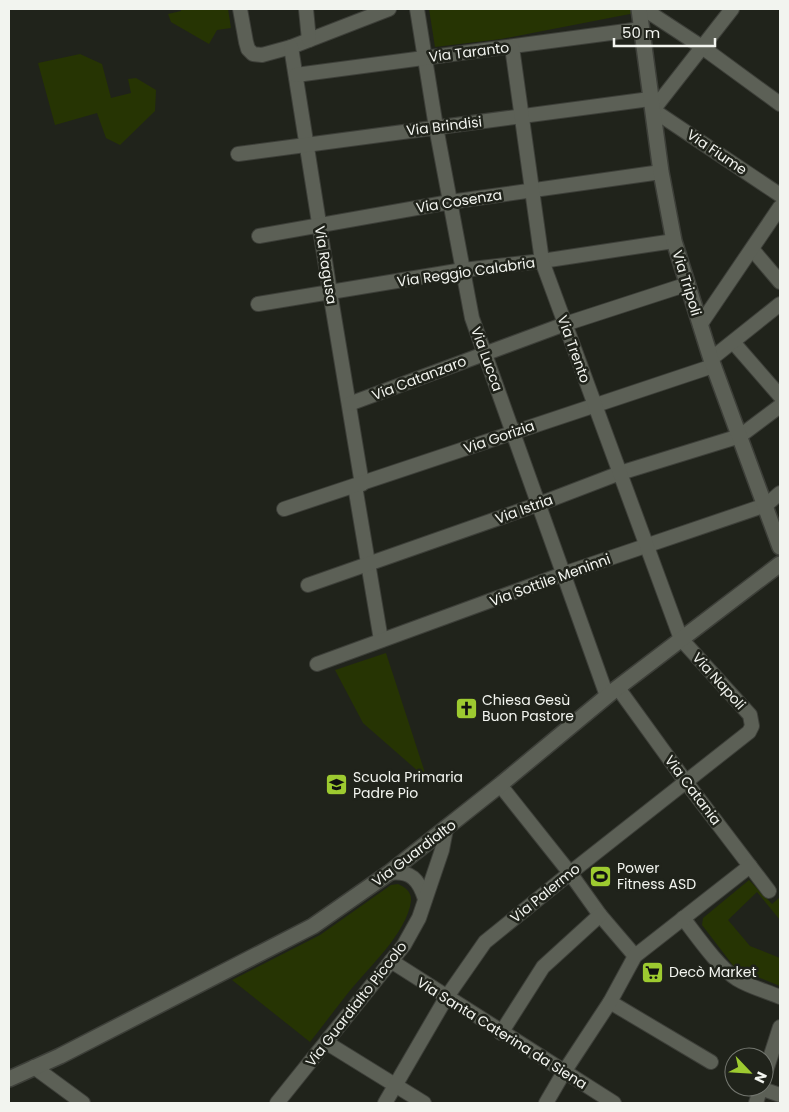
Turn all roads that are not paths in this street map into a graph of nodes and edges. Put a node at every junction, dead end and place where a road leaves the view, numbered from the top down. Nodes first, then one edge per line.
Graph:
1 (240, 9) edge
2 (306, 9) edge
3 (389, 9) edge
4 (417, 9) edge
5 (639, 9) edge
6 (644, 9) edge
7 (732, 9) edge
8 (641, 29) junction
9 (309, 40) junction
10 (512, 46) junction
11 (291, 47) junction
12 (702, 47) junction
13 (424, 57) junction
14 (296, 75) junction
15 (652, 104) junction
16 (780, 104) edge
17 (522, 116) junction
18 (436, 127) junction
19 (307, 144) junction
20 (238, 154) dead end
21 (661, 172) junction
22 (532, 189) junction
23 (780, 195) edge
24 (450, 202) junction
25 (780, 207) edge
26 (320, 224) junction
27 (259, 236) dead end
28 (674, 242) junction
29 (752, 249) junction
30 (542, 262) junction
31 (463, 270) junction
32 (780, 282) edge
33 (688, 284) junction
34 (330, 292) junction
35 (258, 304) dead end
36 (780, 304) edge
37 (565, 324) junction
38 (700, 325) junction
39 (733, 342) junction
40 (485, 354) junction
41 (712, 362) junction
42 (780, 396) edge
43 (349, 404) junction
44 (595, 404) junction
45 (780, 406) edge
46 (513, 432) junction
47 (740, 436) junction
48 (620, 473) junction
49 (359, 485) junction
50 (780, 493) edge
51 (539, 504) junction
52 (766, 505) junction
53 (284, 509) dead end
54 (646, 545) junction
55 (780, 547) edge
56 (368, 564) junction
57 (780, 564) edge
58 (564, 574) junction
59 (308, 585) dead end
60 (681, 639) junction
61 (381, 640) junction
62 (317, 664) dead end
63 (613, 692) junction
64 (752, 726) joint
65 (686, 782) junction
66 (500, 785) junction
67 (446, 829) junction
68 (750, 866) junction
69 (389, 873) junction
70 (570, 873) junction
71 (769, 891) dead end
72 (425, 899) junction
73 (600, 915) junction
74 (683, 918) junction
75 (635, 956) junction
76 (390, 961) junction
77 (780, 997) edge
78 (446, 998) junction
79 (610, 1002) junction
80 (780, 1026) edge
81 (501, 1033) junction
82 (327, 1043) junction
83 (773, 1047) edge
84 (711, 1062) dead end
85 (34, 1067) junction
86 (564, 1072) junction
87 (9, 1079) edge
88 (395, 1086) junction
89 (83, 1103) edge
90 (277, 1103) edge
91 (385, 1103) edge
92 (424, 1103) edge
93 (546, 1103) edge
94 (614, 1103) edge

1 - 11 street
2 - 9 street
3 - 9 street
4 - 13 street, Via Lucca
5 - 8 street, Via Tripoli
6 - 12 street
7 - 12 street
8 - 10 street, Via Taranto
8 - 15 street, Via Tripoli
9 - 11 street
10 - 13 street, Via Taranto
10 - 17 street, Via Trento
11 - 14 street, Via Ragusa
12 - 15 street
12 - 16 street
13 - 14 street, Via Taranto
13 - 18 street, Via Lucca
14 - 19 street, Via Ragusa
15 - 17 street, Via Brindisi
15 - 21 street, Via Tripoli
15 - 23 street, Via Fiume
17 - 18 street, Via Brindisi
17 - 22 street, Via Trento
18 - 19 street, Via Brindisi
18 - 24 street, Via Lucca
19 - 20 street, Via Brindisi
19 - 26 street, Via Ragusa
21 - 22 street, Via Cosenza
21 - 28 street, Via Tripoli
22 - 24 street, Via Cosenza
22 - 30 street, Via Trento
24 - 26 street, Via Cosenza
24 - 31 street, Via Lucca
25 - 29 street
26 - 27 street, Via Cosenza
26 - 34 street, Via Ragusa
28 - 30 street, Via Reggio Calabria
28 - 33 street, Via Tripoli
29 - 32 street
29 - 38 street
30 - 31 street, Via Reggio Calabria
30 - 37 street, Via Trento
31 - 34 street, Via Reggio Calabria
31 - 40 street, Via Lucca
33 - 37 street, Via Catanzaro
33 - 38 street, Via Tripoli
34 - 35 street, Via Reggio Calabria
34 - 43 street, Via Ragusa
36 - 39 street, Via Gorizia
37 - 40 street, Via Catanzaro
37 - 44 street, Via Trento
38 - 41 street, Via Tripoli
39 - 41 street, Via Gorizia
39 - 42 street
40 - 43 street, Via Catanzaro
40 - 46 street, Via Lucca
41 - 44 street, Via Gorizia
41 - 47 street, Via Tripoli
43 - 49 street, Via Ragusa
44 - 46 street, Via Gorizia
44 - 48 street, Via Trento
45 - 47 street, Via Istria
46 - 49 street, Via Gorizia
46 - 51 street, Via Lucca
47 - 48 street, Via Istria
47 - 52 street, Via Tripoli
48 - 51 street, Via Istria
48 - 54 street, Via Trento
49 - 53 street, Via Gorizia
49 - 56 street, Via Ragusa
50 - 52 street, Via Sottile Meninni
51 - 56 street, Via Istria
51 - 58 street, Via Lucca
52 - 54 street, Via Sottile Meninni
52 - 55 street, Via Tripoli
54 - 58 street, Via Sottile Meninni
54 - 60 street, Via Trento
56 - 59 street, Via Istria
56 - 61 street, Via Ragusa
57 - 60 street, Via Guardialto
58 - 61 street, Via Sottile Meninni
58 - 63 street, Via Lucca
60 - 63 street, Via Guardialto
60 - 64 street, Via Napoli
61 - 62 street, Via Sottile Meninni
63 - 65 street, Via Catania
63 - 66 street, Via Guardialto
64 - 65 street, Via Palermo
65 - 68 street, Via Catania
65 - 70 street, Via Palermo
66 - 67 street, Via Guardialto
66 - 70 street
67 - 69 street, Via Guardialto
67 - 72 street, Via Guardialto Piccolo
68 - 71 street, Via Catania
68 - 74 street
69 - 72 street
69 - 85 street, Via Guardialto
70 - 73 street
70 - 78 street, Via Palermo
72 - 76 street, Via Guardialto Piccolo
73 - 75 street
73 - 81 street
74 - 75 street
74 - 77 street
75 - 79 street
76 - 78 street, Via Santa Caterina da Siena
76 - 82 street, Via Guardialto Piccolo
78 - 81 street, Via Santa Caterina da Siena
78 - 88 street, Via Palermo
79 - 84 street
79 - 86 street
80 - 83 street
81 - 86 street, Via Santa Caterina da Siena
82 - 88 street
82 - 90 street, Via Guardialto Piccolo
85 - 87 street, Via Guardialto
85 - 89 street
86 - 93 street
86 - 94 street, Via Santa Caterina da Siena
88 - 91 street, Via Palermo
88 - 92 street

